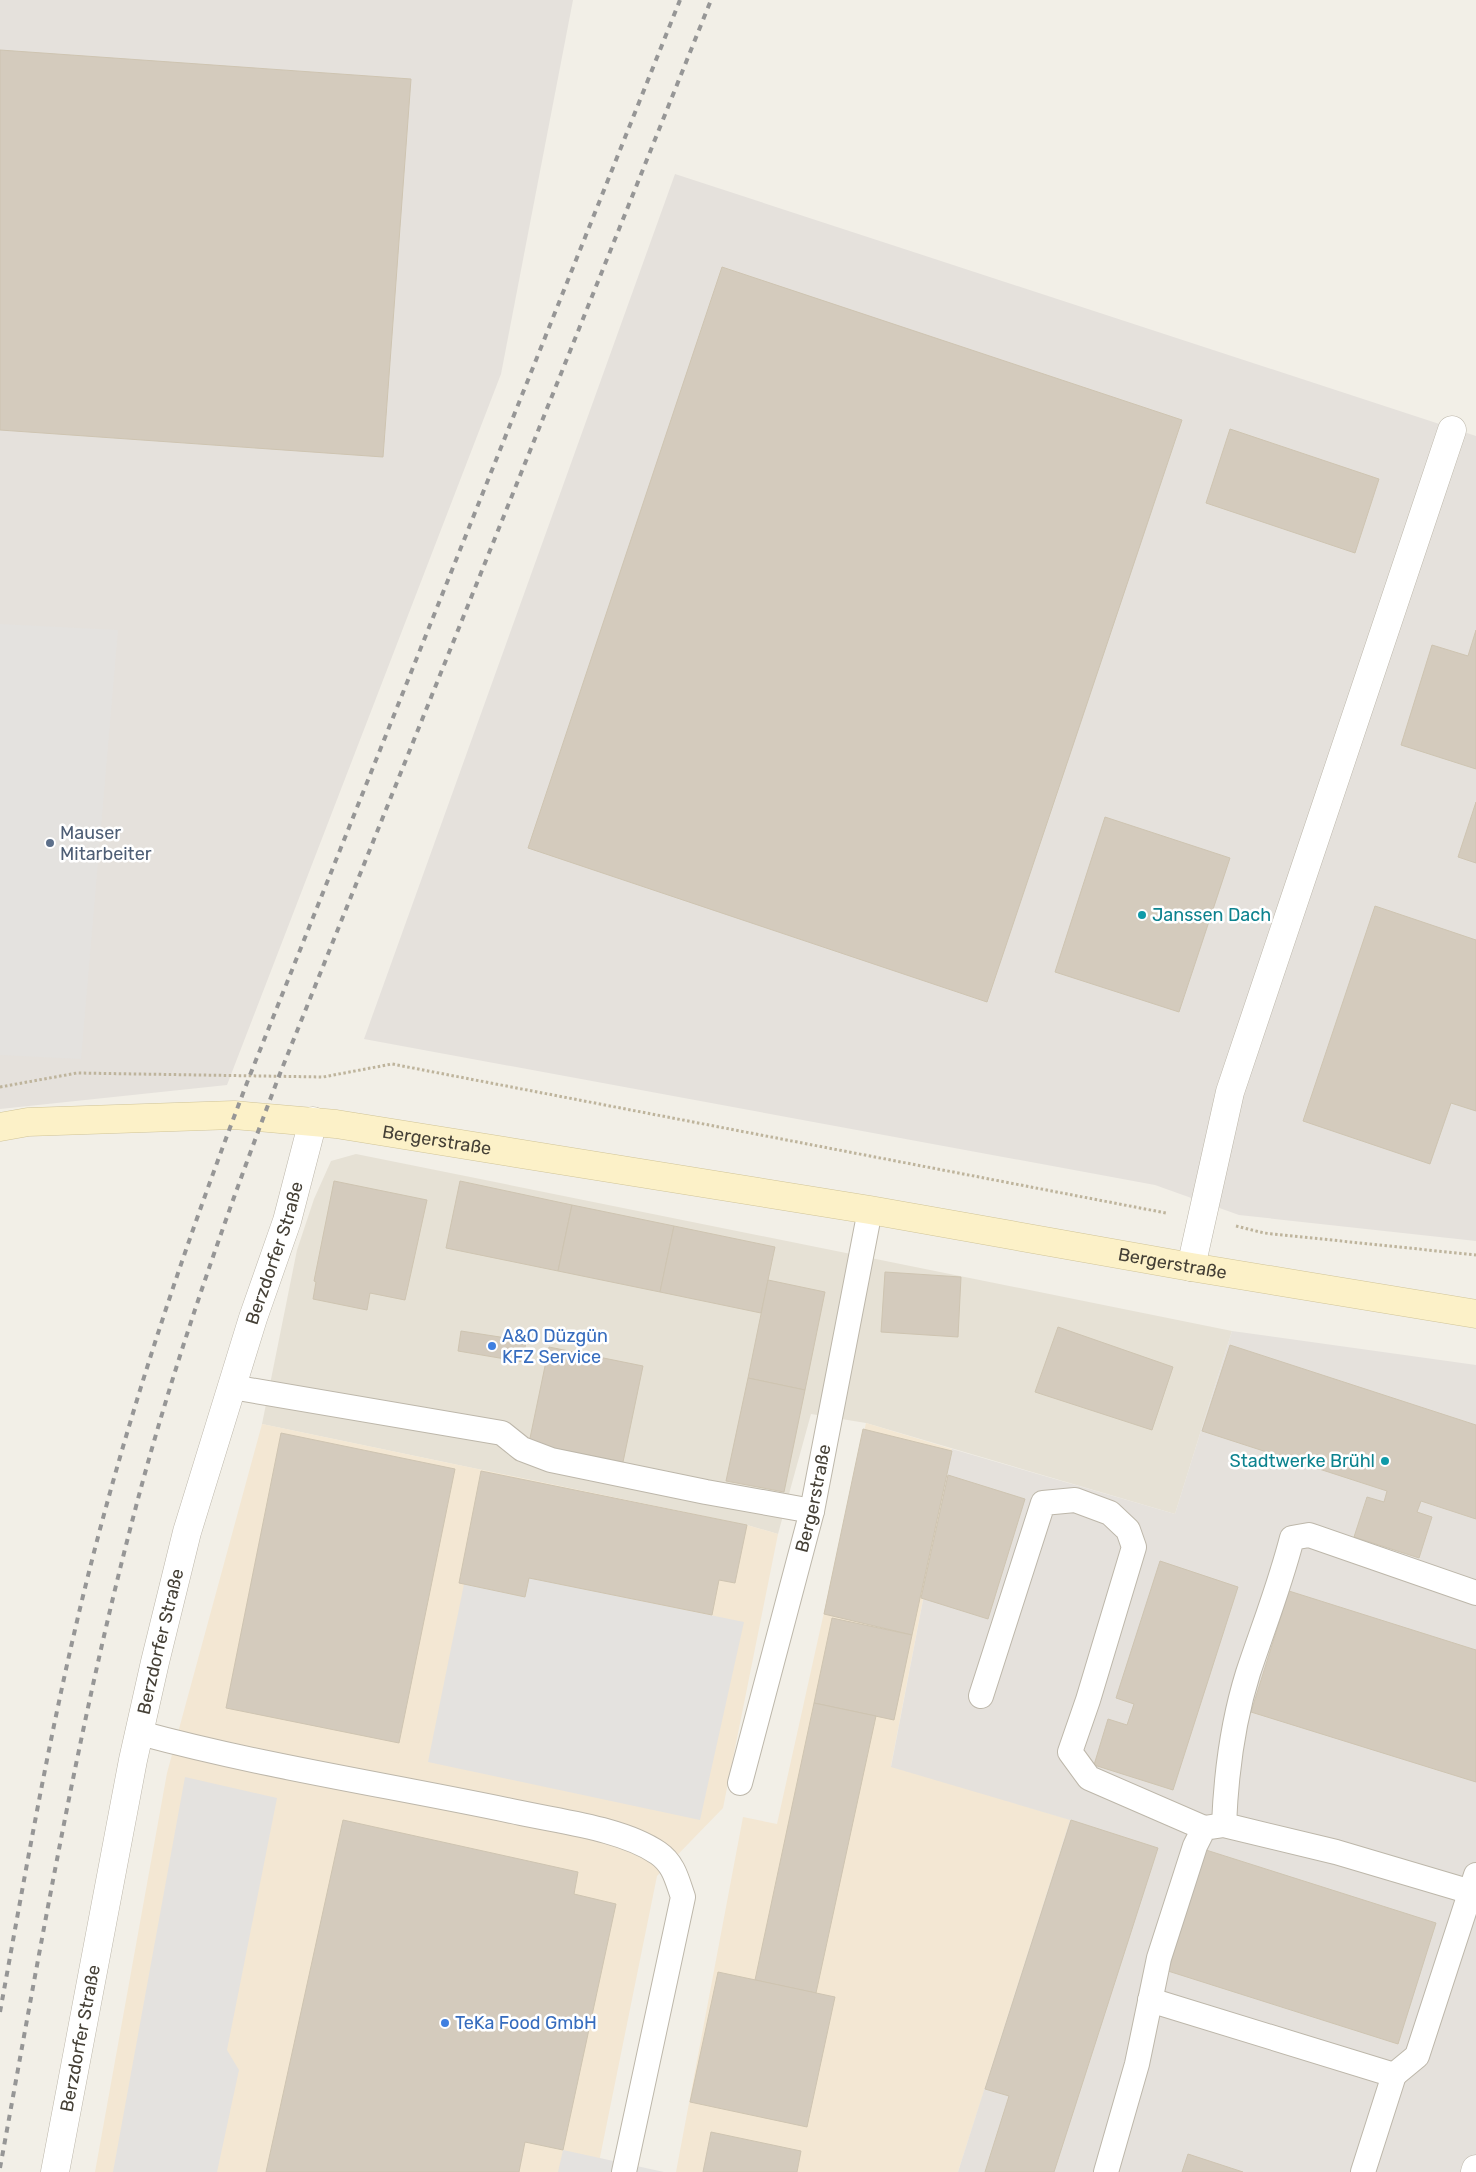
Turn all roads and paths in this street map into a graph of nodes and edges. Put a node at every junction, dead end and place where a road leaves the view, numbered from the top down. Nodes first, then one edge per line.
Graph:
1 (1452, 430) dead end
2 (0, 1087) edge
3 (313, 1121) junction
4 (0, 1127) edge
5 (870, 1210) junction
6 (1202, 1218) junction
7 (1476, 1255) edge
8 (1191, 1268) junction
9 (1476, 1314) edge
10 (232, 1387) junction
11 (812, 1511) junction
12 (1476, 1593) edge
13 (981, 1696) dead end
14 (140, 1734) junction
15 (740, 1783) dead end
16 (1214, 1826) junction
17 (1473, 1884) edge
18 (1150, 2000) junction
19 (1394, 2075) junction
20 (56, 2172) edge
21 (624, 2172) edge
22 (1106, 2172) edge
23 (1363, 2172) edge

1 - 6 street
2 - 6 path
3 - 4 street, Bergerstraße
3 - 5 street, Bergerstraße
3 - 10 street, Berzdorfer Straße
5 - 8 street, Bergerstraße
5 - 11 lane, Bergerstraße
6 - 7 path
6 - 8 street
8 - 9 street, Bergerstraße
10 - 11 lane
10 - 14 street, Berzdorfer Straße
11 - 15 lane, Bergerstraße
12 - 16 lane
13 - 16 lane
14 - 20 street, Berzdorfer Straße
14 - 21 lane
16 - 17 lane
16 - 18 lane
17 - 19 lane
18 - 19 lane
18 - 22 lane
19 - 23 lane

